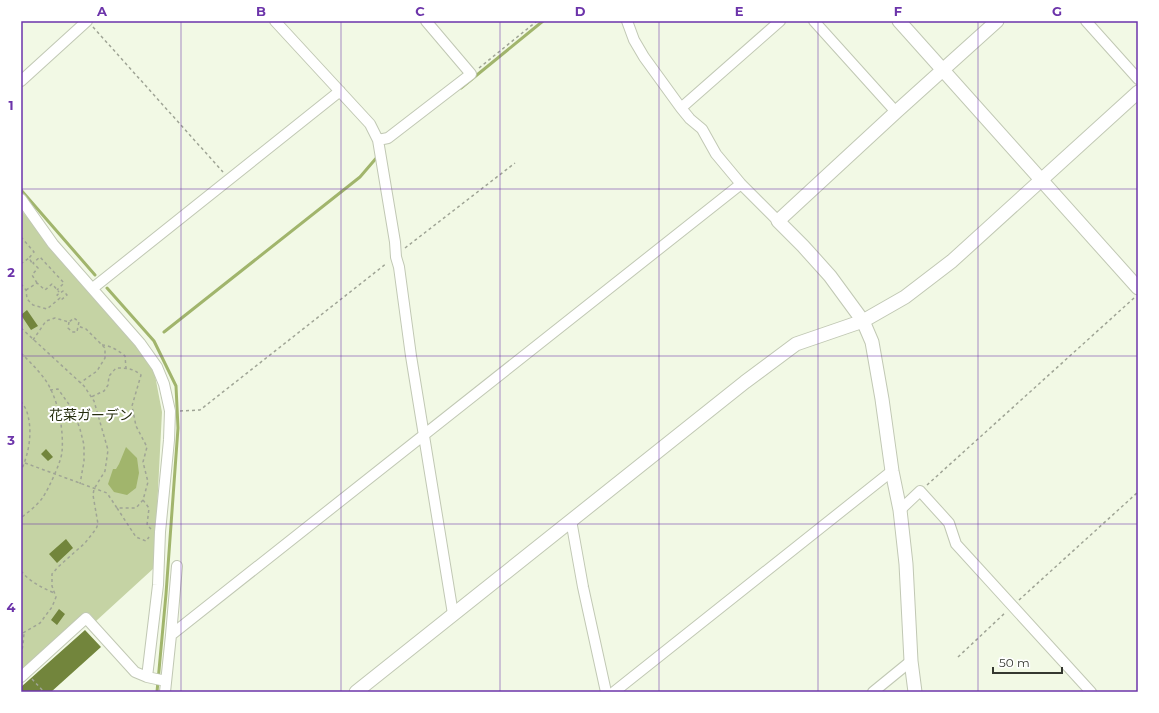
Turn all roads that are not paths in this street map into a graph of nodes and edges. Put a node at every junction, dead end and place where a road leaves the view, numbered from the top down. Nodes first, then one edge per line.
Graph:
1 (275, 21) edge
2 (426, 21) edge
3 (627, 21) edge
4 (780, 21) edge
5 (814, 21) edge
6 (899, 21) edge
7 (997, 21) edge
8 (1086, 21) edge
9 (90, 24) edge
10 (943, 70) junction
11 (1138, 79) edge
12 (21, 81) edge
13 (340, 91) junction
14 (1138, 92) edge
15 (681, 108) junction
16 (896, 112) junction
17 (378, 140) junction
18 (1042, 181) junction
19 (741, 184) junction
20 (21, 199) edge
21 (778, 220) junction
22 (93, 288) junction
23 (1138, 288) edge
24 (863, 321) junction
25 (424, 435) junction
26 (892, 471) junction
27 (900, 510) junction
28 (571, 520) junction
29 (177, 566) dead end
30 (167, 585) junction
31 (453, 614) junction
32 (170, 635) junction
33 (911, 661) junction
34 (24, 674) edge
35 (149, 678) junction
36 (166, 680) junction
37 (165, 692) edge
38 (356, 692) edge
39 (606, 692) edge
40 (614, 692) edge
41 (872, 692) edge
42 (915, 692) edge
43 (1091, 692) edge

1 - 13 street
2 - 17 street
3 - 15 street
4 - 15 street
5 - 16 street
6 - 10 street
7 - 10 street
8 - 11 street
9 - 12 street
10 - 16 street
10 - 18 street
13 - 17 street
13 - 22 street
14 - 18 street
15 - 19 street
16 - 21 street
17 - 25 street
18 - 23 street
18 - 24 street
19 - 21 street
19 - 25 street
20 - 22 street
21 - 24 street
22 - 30 street
24 - 26 street
24 - 28 street
25 - 31 street
25 - 32 street
26 - 27 street
26 - 40 street
27 - 33 street
27 - 43 street
28 - 31 street
28 - 39 street
29 - 30 street
30 - 32 street
30 - 35 street
31 - 38 street
32 - 36 street
33 - 41 street
33 - 42 street
34 - 35 street
35 - 36 street
36 - 37 street

